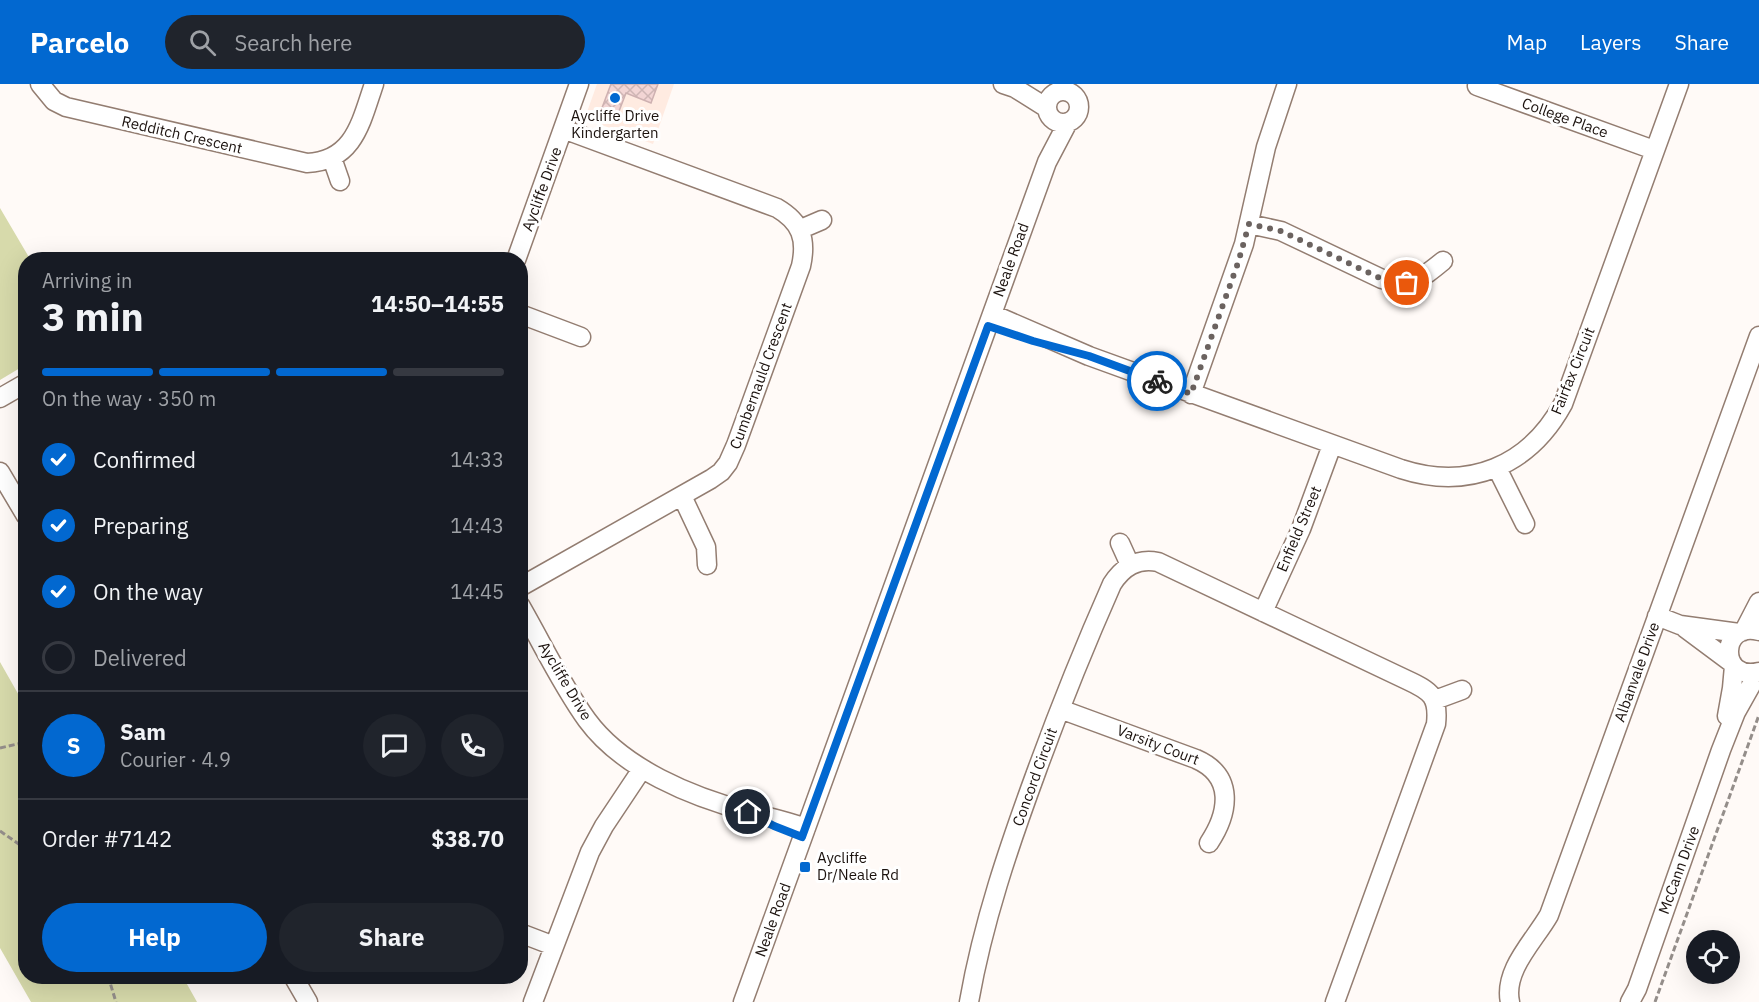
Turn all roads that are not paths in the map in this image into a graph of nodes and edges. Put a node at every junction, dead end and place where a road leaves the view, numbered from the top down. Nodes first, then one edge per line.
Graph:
1 (40, 84) edge
2 (374, 84) edge
3 (579, 84) edge
4 (1287, 84) edge
5 (1678, 84) edge
6 (1009, 86) edge
7 (1477, 86) dead end
8 (1062, 100) edge
9 (563, 129) junction
10 (1654, 150) junction
11 (332, 158) junction
12 (340, 181) dead end
13 (822, 219) dead end
14 (1249, 224) junction
15 (801, 229) junction
16 (519, 252) edge
17 (1443, 261) dead end
18 (528, 317) edge
19 (990, 320) junction
20 (581, 336) dead end
21 (1759, 336) edge
22 (18, 388) edge
23 (1191, 394) junction
24 (0, 398) edge
25 (1332, 445) junction
26 (1497, 468) junction
27 (0, 472) edge
28 (682, 496) junction
29 (18, 502) edge
30 (1525, 524) dead end
31 (1120, 543) dead end
32 (1130, 564) junction
33 (707, 565) dead end
34 (528, 583) edge
35 (1759, 602) edge
36 (1263, 612) junction
37 (1657, 616) junction
38 (528, 619) edge
39 (1680, 625) junction
40 (1747, 631) edge
41 (1733, 664) junction
42 (1759, 673) edge
43 (1462, 690) dead end
44 (1435, 700) junction
45 (1059, 709) junction
46 (1721, 750) junction
47 (642, 769) junction
48 (804, 833) junction
49 (1209, 843) dead end
50 (528, 936) edge
51 (554, 946) junction
52 (298, 984) edge
53 (1634, 998) edge
54 (308, 1002) edge
55 (533, 1002) edge
56 (743, 1002) edge
57 (969, 1002) edge
58 (1335, 1002) edge
59 (1510, 1002) edge

1 - 11 street, Redditch Crescent
2 - 11 street
3 - 9 street, Aycliffe Drive
4 - 14 street
5 - 10 street, Fairfax Circuit
6 - 8 street
7 - 10 street, College Place
8 - 19 street, Neale Road
9 - 15 street
9 - 16 street, Aycliffe Drive
10 - 26 street, Fairfax Circuit
11 - 12 street
13 - 15 street
14 - 17 street
14 - 23 street
15 - 28 street, Cumbernauld Crescent
18 - 20 street
19 - 23 street, Fairfax Circuit
19 - 48 street, Neale Road
21 - 37 street, Albanvale Drive
22 - 24 street
23 - 25 street, Fairfax Circuit
25 - 26 street, Fairfax Circuit
25 - 36 street, Enfield Street
26 - 30 street
27 - 29 street
28 - 33 street
28 - 34 street, Cumbernauld Crescent
31 - 32 street
32 - 36 street
32 - 45 street, Concord Circuit
35 - 40 street
36 - 44 street
37 - 39 street
37 - 59 street, Albanvale Drive
38 - 47 street, Aycliffe Drive
39 - 40 street
39 - 41 street
40 - 41 street, McCann Drive
41 - 42 street
41 - 46 street, McCann Drive
42 - 46 street, McCann Drive
43 - 44 street
44 - 58 street
45 - 49 street, Varsity Court
45 - 57 street, Concord Circuit
46 - 53 street, McCann Drive
47 - 48 street, Aycliffe Drive
47 - 51 street
48 - 56 street, Neale Road
50 - 51 street
51 - 55 street
52 - 54 street

